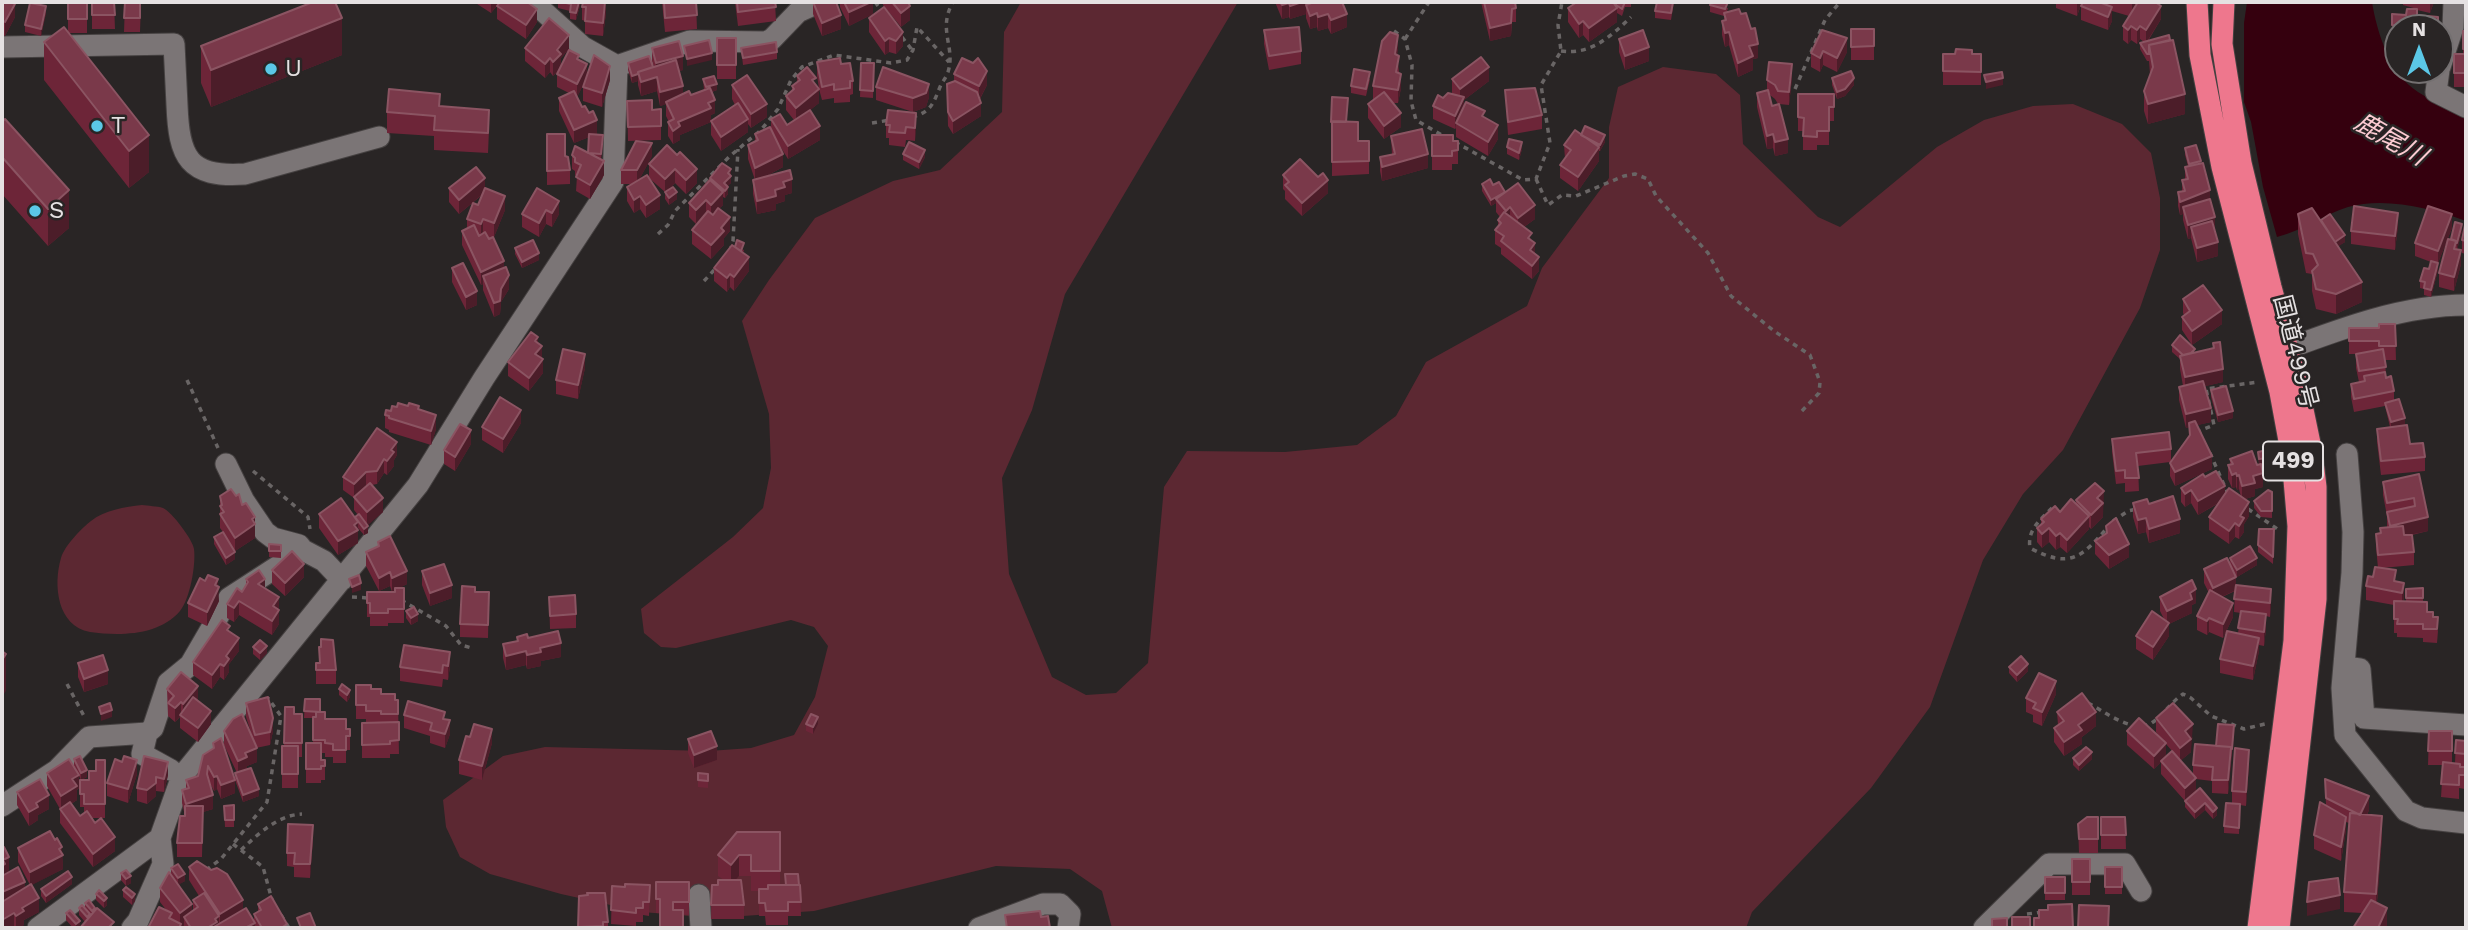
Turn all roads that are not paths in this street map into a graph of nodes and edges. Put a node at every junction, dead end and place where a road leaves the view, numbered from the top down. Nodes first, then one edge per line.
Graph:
1 (533, 2) edge
2 (820, 2) edge
3 (2197, 2) edge
4 (2224, 2) edge
5 (2454, 2) edge
6 (2460, 27) edge
7 (2, 47) edge
8 (617, 66) junction
9 (2437, 84) edge
10 (2466, 107) edge
11 (379, 137) dead end
12 (2466, 305) edge
13 (2279, 351) junction
14 (2347, 454) dead end
15 (226, 464) road end
16 (301, 548) junction
17 (342, 580) junction
18 (2315, 606) junction
19 (2350, 608) junction
20 (2344, 667) junction
21 (2466, 725) edge
22 (147, 733) junction
23 (182, 776) junction
24 (2, 806) edge
25 (2466, 823) edge
26 (160, 838) junction
27 (2141, 891) dead end
28 (699, 895) dead end
29 (1992, 921) edge
30 (38, 928) edge
31 (132, 928) edge
32 (701, 928) edge
33 (979, 928) edge
34 (1068, 928) edge
35 (2258, 928) edge
36 (2279, 928) edge

1 - 8 street
2 - 8 street
3 - 13 highway, 国道499号 / 499
4 - 13 highway, 国道499号 / 499
5 - 6 street
7 - 11 street
8 - 17 street
9 - 10 street
12 - 13 street
13 - 18 highway, 国道499号 / 499
13 - 35 highway, 国道499号 / 499
14 - 19 street
15 - 16 street
16 - 17 street
16 - 22 street
17 - 23 street
18 - 19 street
18 - 36 highway, 国道499号 / 499
19 - 20 street
20 - 21 street
20 - 25 street
22 - 23 street
22 - 24 street
23 - 26 street
26 - 30 street
26 - 31 street
27 - 29 street
28 - 32 street
33 - 34 street

